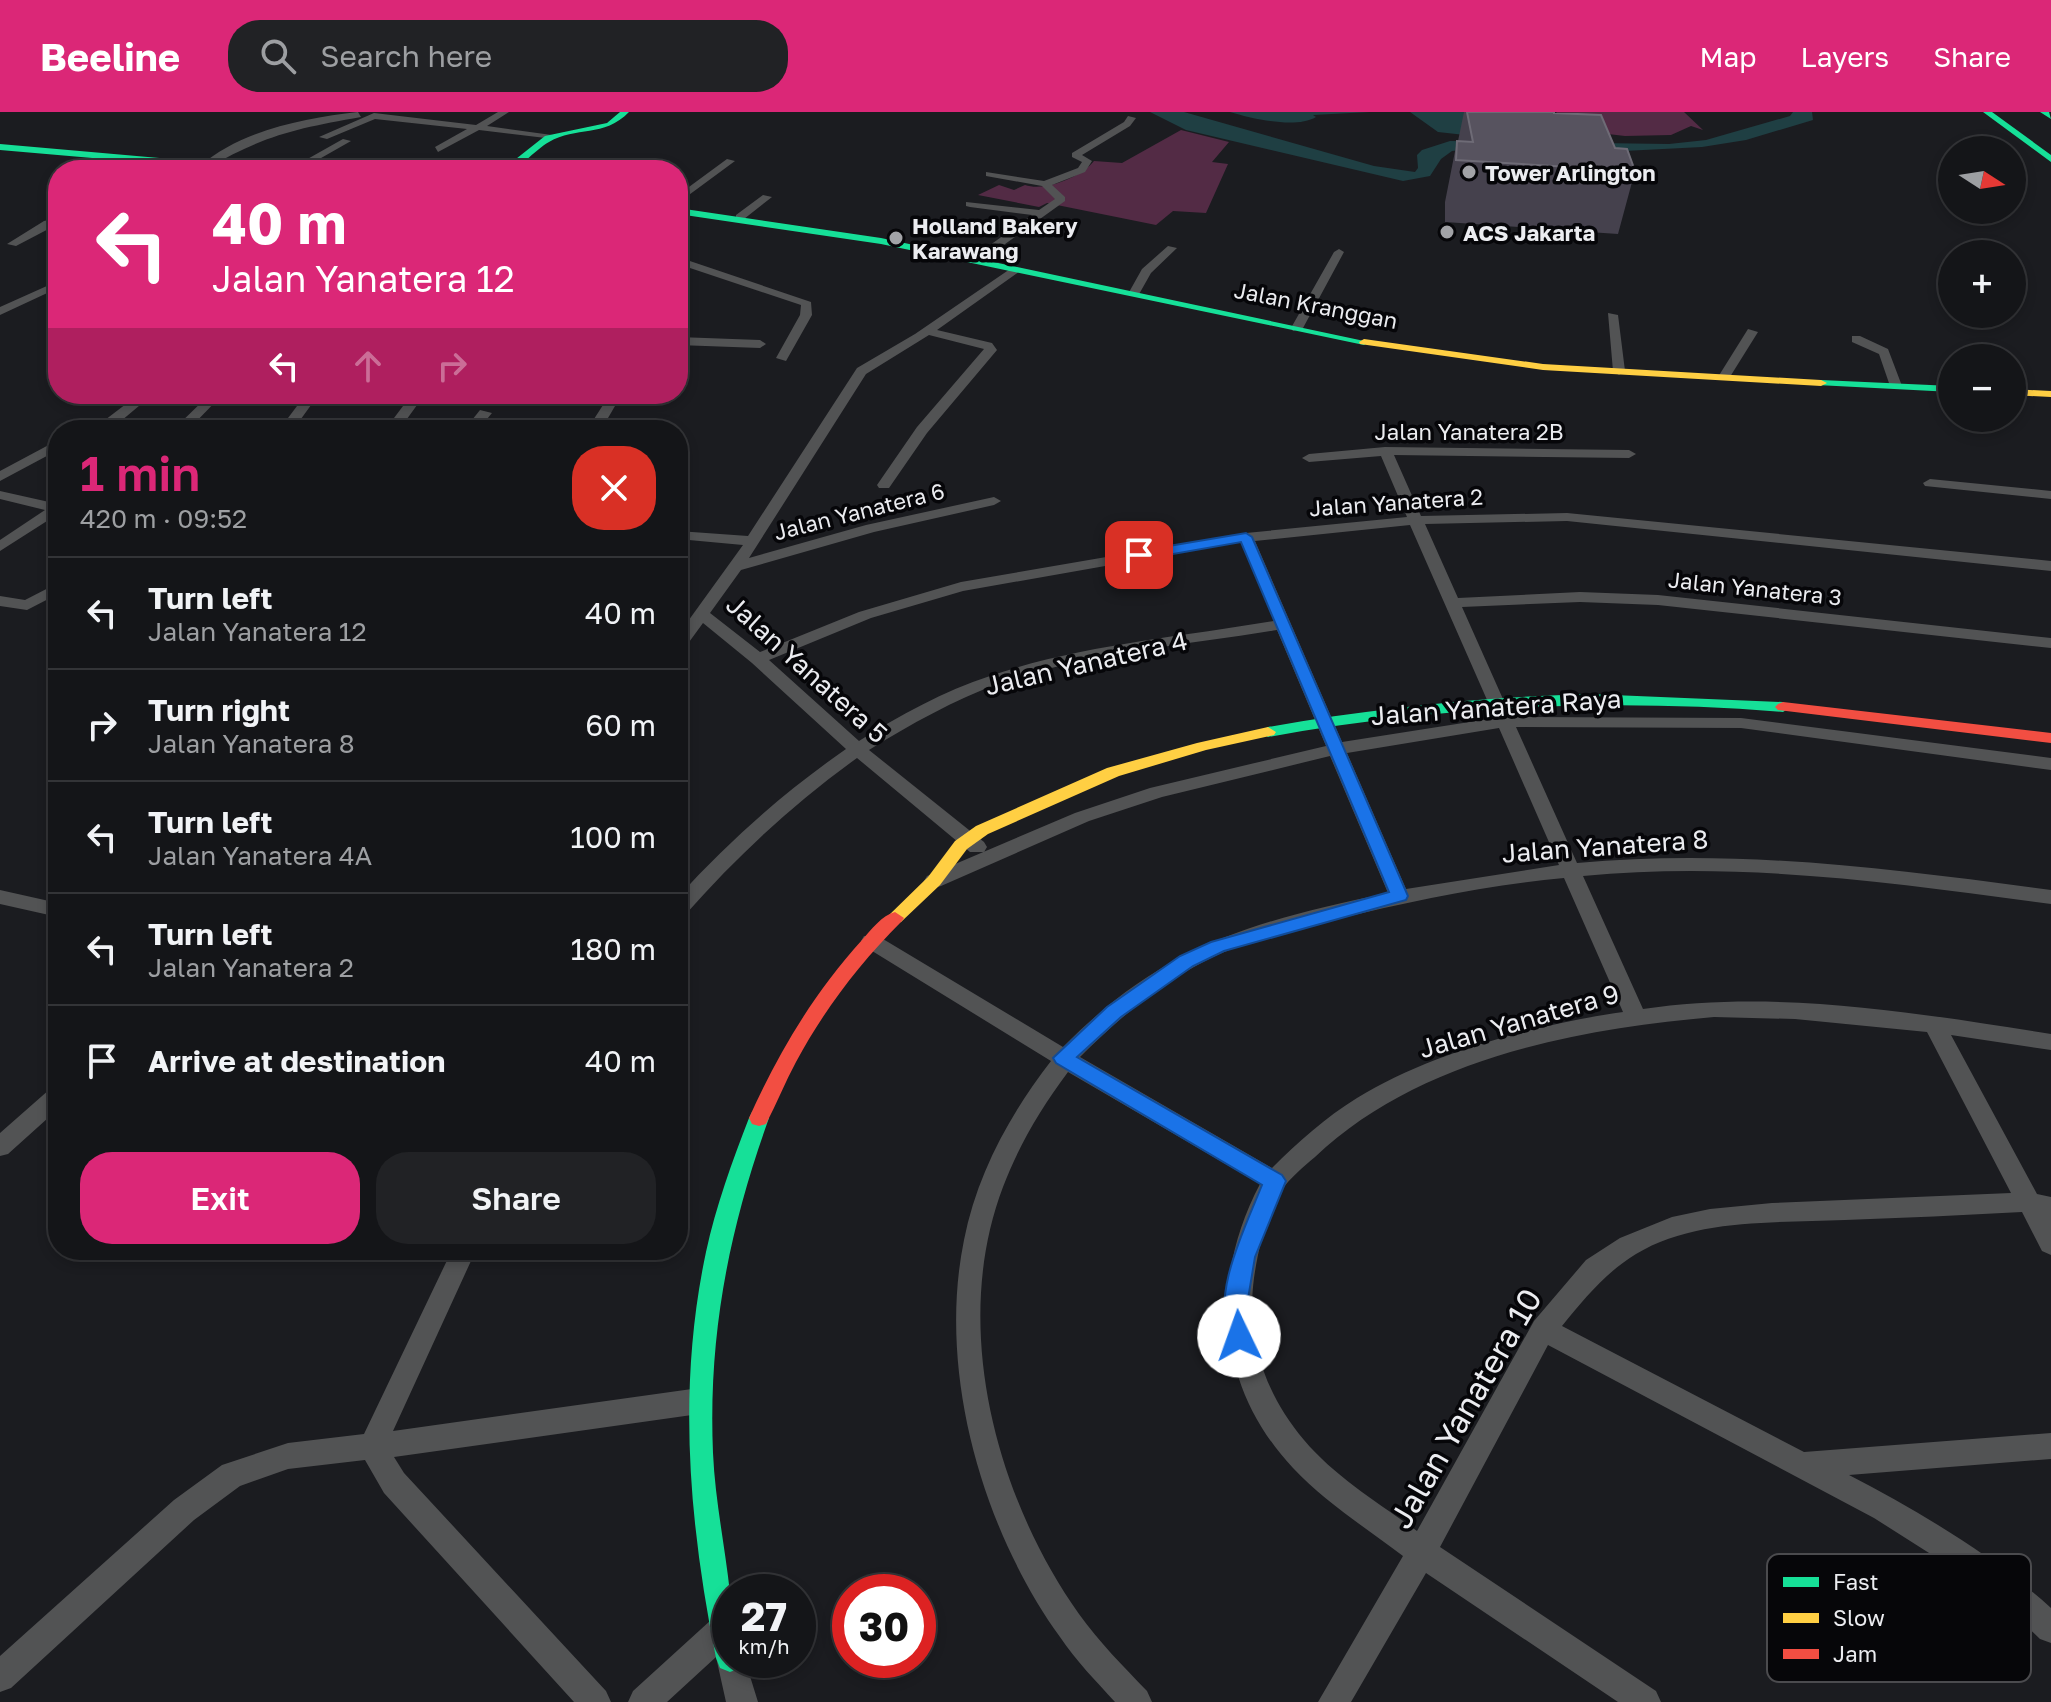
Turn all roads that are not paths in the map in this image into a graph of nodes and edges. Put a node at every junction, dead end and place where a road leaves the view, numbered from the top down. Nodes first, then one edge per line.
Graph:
1 (505, 112) edge
2 (625, 112) edge
3 (324, 115) edge
4 (374, 116) junction
5 (1979, 116) edge
6 (1131, 118) dead end
7 (2012, 121) edge
8 (2046, 125) edge
9 (475, 128) junction
10 (554, 136) junction
11 (1995, 136) edge
12 (324, 137) dead end
13 (346, 141) dead end
14 (0, 147) edge
15 (438, 149) dead end
16 (2051, 159) edge
17 (122, 160) edge
18 (204, 160) edge
19 (311, 160) edge
20 (520, 160) edge
21 (730, 161) dead end
22 (989, 174) dead end
23 (1045, 184) junction
24 (688, 192) edge
25 (767, 197) dead end
26 (970, 204) dead end
27 (688, 212) edge
28 (1040, 213) junction
29 (740, 217) junction
30 (48, 223) edge
31 (12, 244) dead end
32 (1172, 248) dead end
33 (1339, 252) dead end
34 (976, 260) junction
35 (688, 266) edge
36 (1017, 269) junction
37 (48, 289) edge
38 (1134, 294) junction
39 (0, 311) edge
40 (1612, 315) dead end
41 (1297, 328) junction
42 (1752, 332) dead end
43 (923, 334) junction
44 (1856, 339) dead end
45 (688, 341) edge
46 (760, 344) dead end
47 (782, 358) dead end
48 (861, 371) junction
49 (1619, 371) junction
50 (1724, 377) junction
51 (1896, 386) junction
52 (1938, 388) edge
53 (2026, 393) edge
54 (2051, 394) edge
55 (134, 404) edge
56 (207, 404) edge
57 (485, 413) dead end
58 (114, 420) edge
59 (190, 420) edge
60 (479, 420) edge
61 (48, 450) edge
62 (1385, 451) junction
63 (1629, 454) dead end
64 (1309, 458) dead end
65 (0, 477) edge
66 (1930, 483) dead end
67 (884, 485) dead end
68 (0, 495) edge
69 (2051, 495) edge
70 (994, 501) dead end
71 (48, 506) edge
72 (48, 514) edge
73 (1416, 520) junction
74 (688, 536) edge
75 (1246, 537) junction
76 (752, 541) junction
77 (0, 547) edge
78 (2051, 566) edge
79 (736, 567) junction
80 (48, 593) edge
81 (0, 601) edge
82 (1453, 603) junction
83 (702, 614) junction
84 (1283, 624) junction
85 (688, 629) edge
86 (2051, 643) edge
87 (758, 659) junction
88 (1496, 701) junction
89 (1324, 720) junction
90 (1505, 722) junction
91 (2042, 737) edge
92 (1336, 749) junction
93 (858, 750) junction
94 (2049, 768) edge
95 (967, 838) junction
96 (988, 856) junction
97 (1570, 869) junction
98 (934, 881) junction
99 (1399, 896) junction
100 (0, 897) edge
101 (2051, 897) edge
102 (688, 899) edge
103 (48, 908) edge
104 (871, 941) junction
105 (1636, 1017) junction
106 (1934, 1024) junction
107 (2051, 1042) edge
108 (1063, 1058) junction
109 (48, 1104) edge
110 (0, 1147) edge
111 (1275, 1181) junction
112 (2040, 1204) edge
113 (2051, 1244) edge
114 (459, 1260) edge
115 (1543, 1329) junction
116 (699, 1401) junction
117 (372, 1446) junction
118 (2051, 1446) edge
119 (1803, 1465) junction
120 (1421, 1553) junction
121 (1958, 1554) edge
122 (714, 1574) edge
123 (2031, 1610) edge
124 (2051, 1628) edge
125 (712, 1660) edge
126 (0, 1677) edge
127 (736, 1678) edge
128 (595, 1702) edge
129 (644, 1702) edge
130 (742, 1702) edge
131 (1136, 1702) edge
132 (1334, 1702) edge
133 (1645, 1702) edge

1 - 9 street
2 - 10 main road
3 - 4 street
3 - 18 street
4 - 9 street
4 - 12 street
5 - 7 main road
5 - 11 main road
6 - 23 street
7 - 8 main road
7 - 16 main road
9 - 10 street
9 - 15 street
10 - 20 main road
13 - 19 street
14 - 17 main road
21 - 24 street
22 - 23 street
23 - 28 street
25 - 29 street
26 - 28 street
27 - 29 main road, Jalan Kranggan
28 - 34 street
29 - 34 main road, Jalan Kranggan
30 - 31 street
32 - 38 street
33 - 41 street
34 - 36 main road, Jalan Kranggan
35 - 47 street
36 - 38 main road, Jalan Kranggan
36 - 43 street, Jalan Yanatera 5
37 - 39 street
38 - 41 main road, Jalan Kranggan
40 - 49 street
41 - 49 main road, Jalan Kranggan
42 - 50 street
43 - 48 street, Jalan Yanatera 5
43 - 48 street, Jalan Yanatera 5
43 - 67 street
44 - 51 street
45 - 46 street
48 - 76 street, Jalan Yanatera 5
49 - 50 main road, Jalan Kranggan
50 - 51 main road, Jalan Kranggan
51 - 52 main road, Jalan Kranggan
53 - 54 main road
55 - 58 street
56 - 59 street
57 - 60 street
61 - 65 street
62 - 63 street, Jalan Yanatera 2B
62 - 64 street, Jalan Yanatera 2B
62 - 73 street
66 - 69 street
68 - 71 street
70 - 79 street, Jalan Yanatera 6
72 - 77 street
73 - 75 street, Jalan Yanatera 2
73 - 78 street, Jalan Yanatera 2
73 - 82 street
74 - 76 street
75 - 84 street
75 - 87 street, Jalan Yanatera 2
76 - 79 street, Jalan Yanatera 5
79 - 83 street, Jalan Yanatera 5
80 - 81 street
82 - 86 street, Jalan Yanatera 3
82 - 88 street
83 - 85 street
83 - 87 street, Jalan Yanatera 5
84 - 89 street
84 - 93 street, Jalan Yanatera 4
87 - 93 street, Jalan Yanatera 5
88 - 89 main road, Jalan Yanatera Raya
88 - 90 street
88 - 91 main road, Jalan Yanatera Raya
89 - 92 street
89 - 95 main road, Jalan Yanatera Raya
90 - 92 street, Jalan Yanatera Raya
90 - 94 street, Jalan Yanatera Raya
90 - 97 street
91 - 94 street
92 - 96 street, Jalan Yanatera Raya
92 - 99 street
93 - 95 street, Jalan Yanatera 5
93 - 102 street, Jalan Yanatera 4
95 - 96 street, Jalan Yanatera 5
95 - 98 main road, Jalan Yanatera Raya
96 - 98 street, Jalan Yanatera Raya
97 - 99 street, Jalan Yanatera 8
97 - 101 street, Jalan Yanatera 8
97 - 105 street
98 - 104 main road, Jalan Yanatera Raya
99 - 108 street, Jalan Yanatera 8
100 - 103 street
104 - 108 street
104 - 116 main road, Jalan Yanatera Raya
105 - 106 street, Jalan Yanatera 9
105 - 111 street, Jalan Yanatera 9
106 - 107 street, Jalan Yanatera 9
106 - 112 street
108 - 111 street
108 - 131 street, Jalan Yanatera 8
109 - 110 street
111 - 120 street
112 - 113 street
112 - 115 street, Jalan Yanatera 10
114 - 117 street
115 - 119 street
115 - 120 street, Jalan Yanatera 10
116 - 117 street
116 - 122 main road, Jalan Yanatera Raya
117 - 126 street
117 - 128 street
118 - 119 street
119 - 121 street
120 - 132 street, Jalan Yanatera 10
120 - 133 street
123 - 124 street
125 - 129 street
127 - 130 street, Jalan Yanatera Raya

